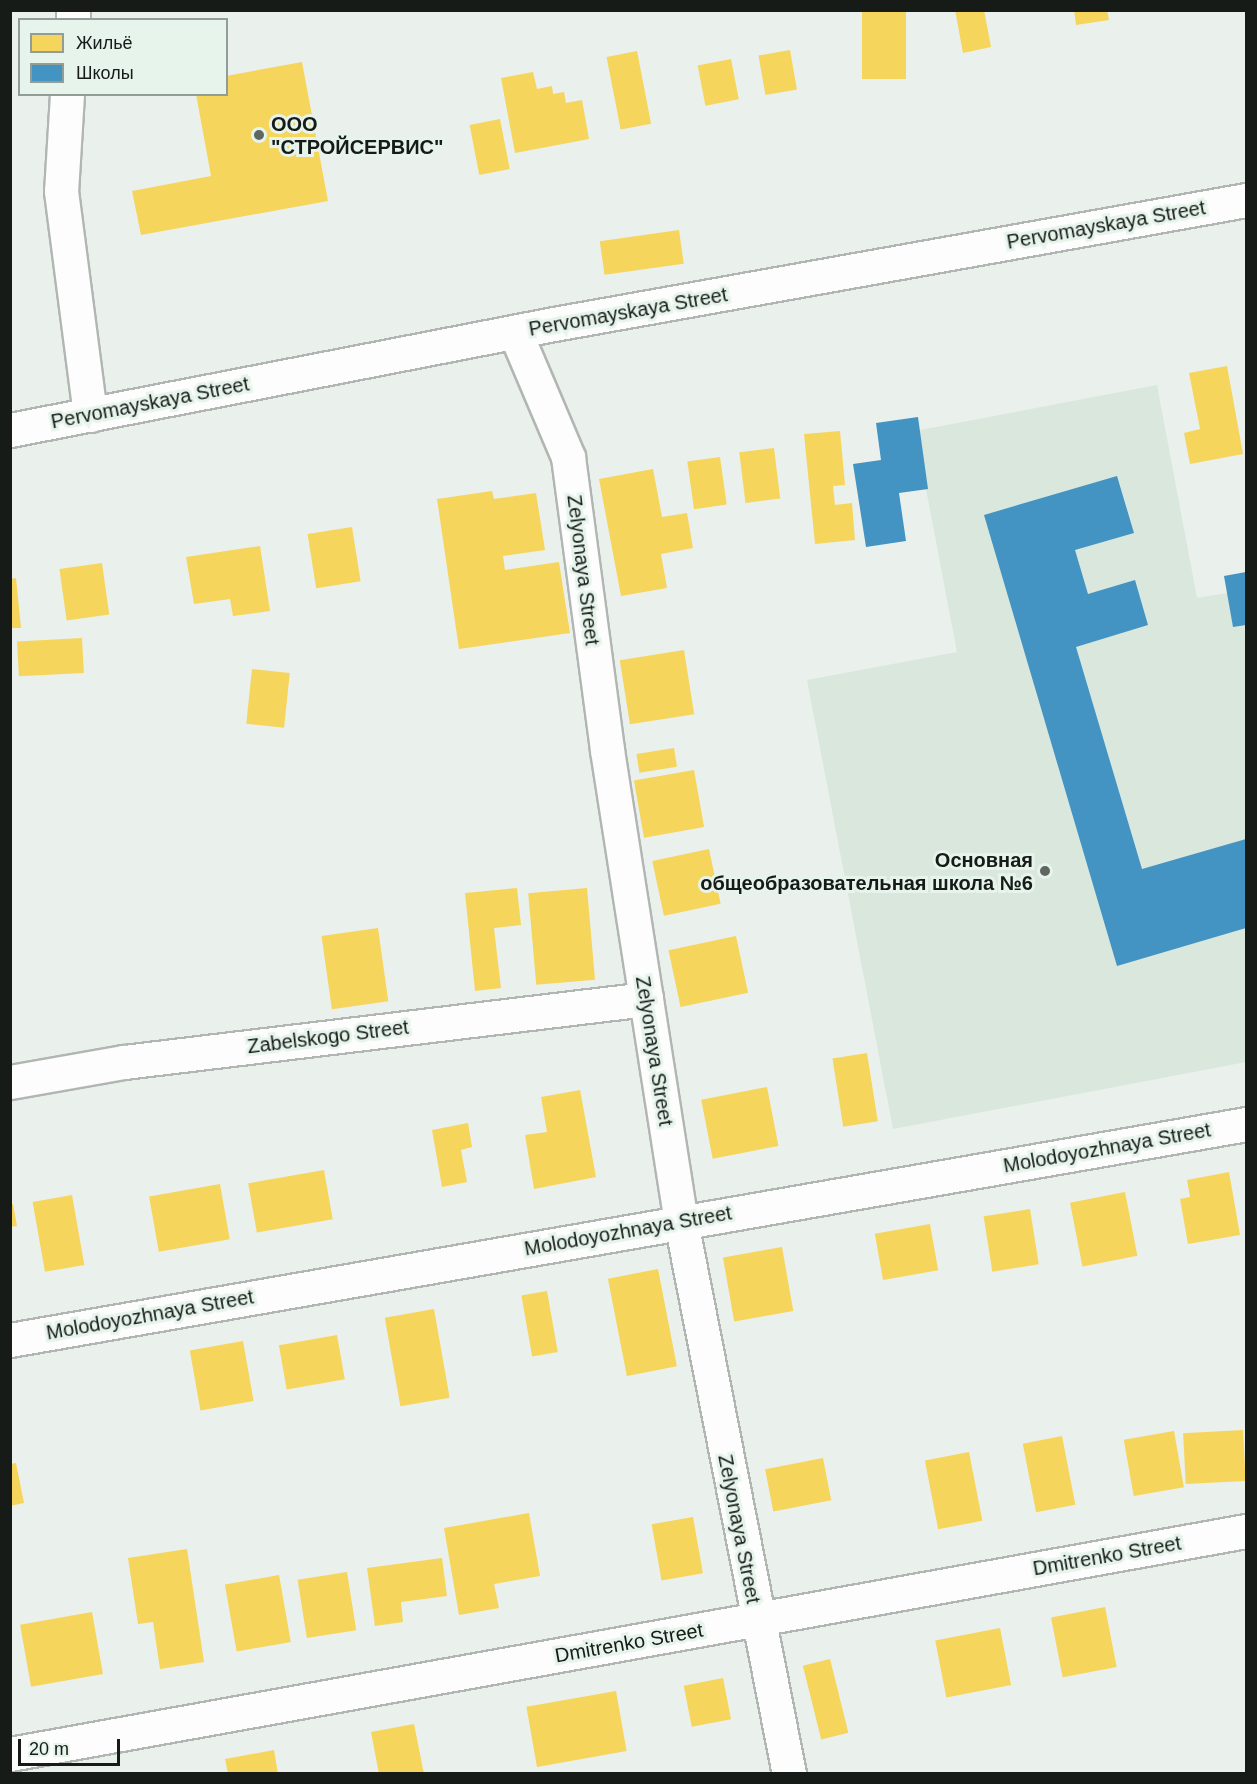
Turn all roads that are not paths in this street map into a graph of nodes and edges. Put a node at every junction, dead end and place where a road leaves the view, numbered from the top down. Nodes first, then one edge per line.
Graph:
1 (67, 96) edge
2 (1246, 200) edge
3 (515, 332) junction
4 (90, 415) junction
5 (10, 430) edge
6 (646, 999) junction
7 (10, 1082) edge
8 (1246, 1124) edge
9 (681, 1222) junction
10 (10, 1340) edge
11 (1246, 1531) edge
12 (757, 1620) junction
13 (10, 1754) edge
14 (789, 1773) edge

1 - 4 street
2 - 3 street, Pervomayskaya Street
3 - 4 street, Pervomayskaya Street
3 - 6 street, Zelyonaya Street
4 - 5 street, Pervomayskaya Street
6 - 7 street, Zabelskogo Street
6 - 9 street, Zelyonaya Street
8 - 9 street, Molodoyozhnaya Street
9 - 10 street, Molodoyozhnaya Street
9 - 12 street, Zelyonaya Street
11 - 12 street, Dmitrenko Street
12 - 13 street, Dmitrenko Street
12 - 14 street, Zelyonaya Street

